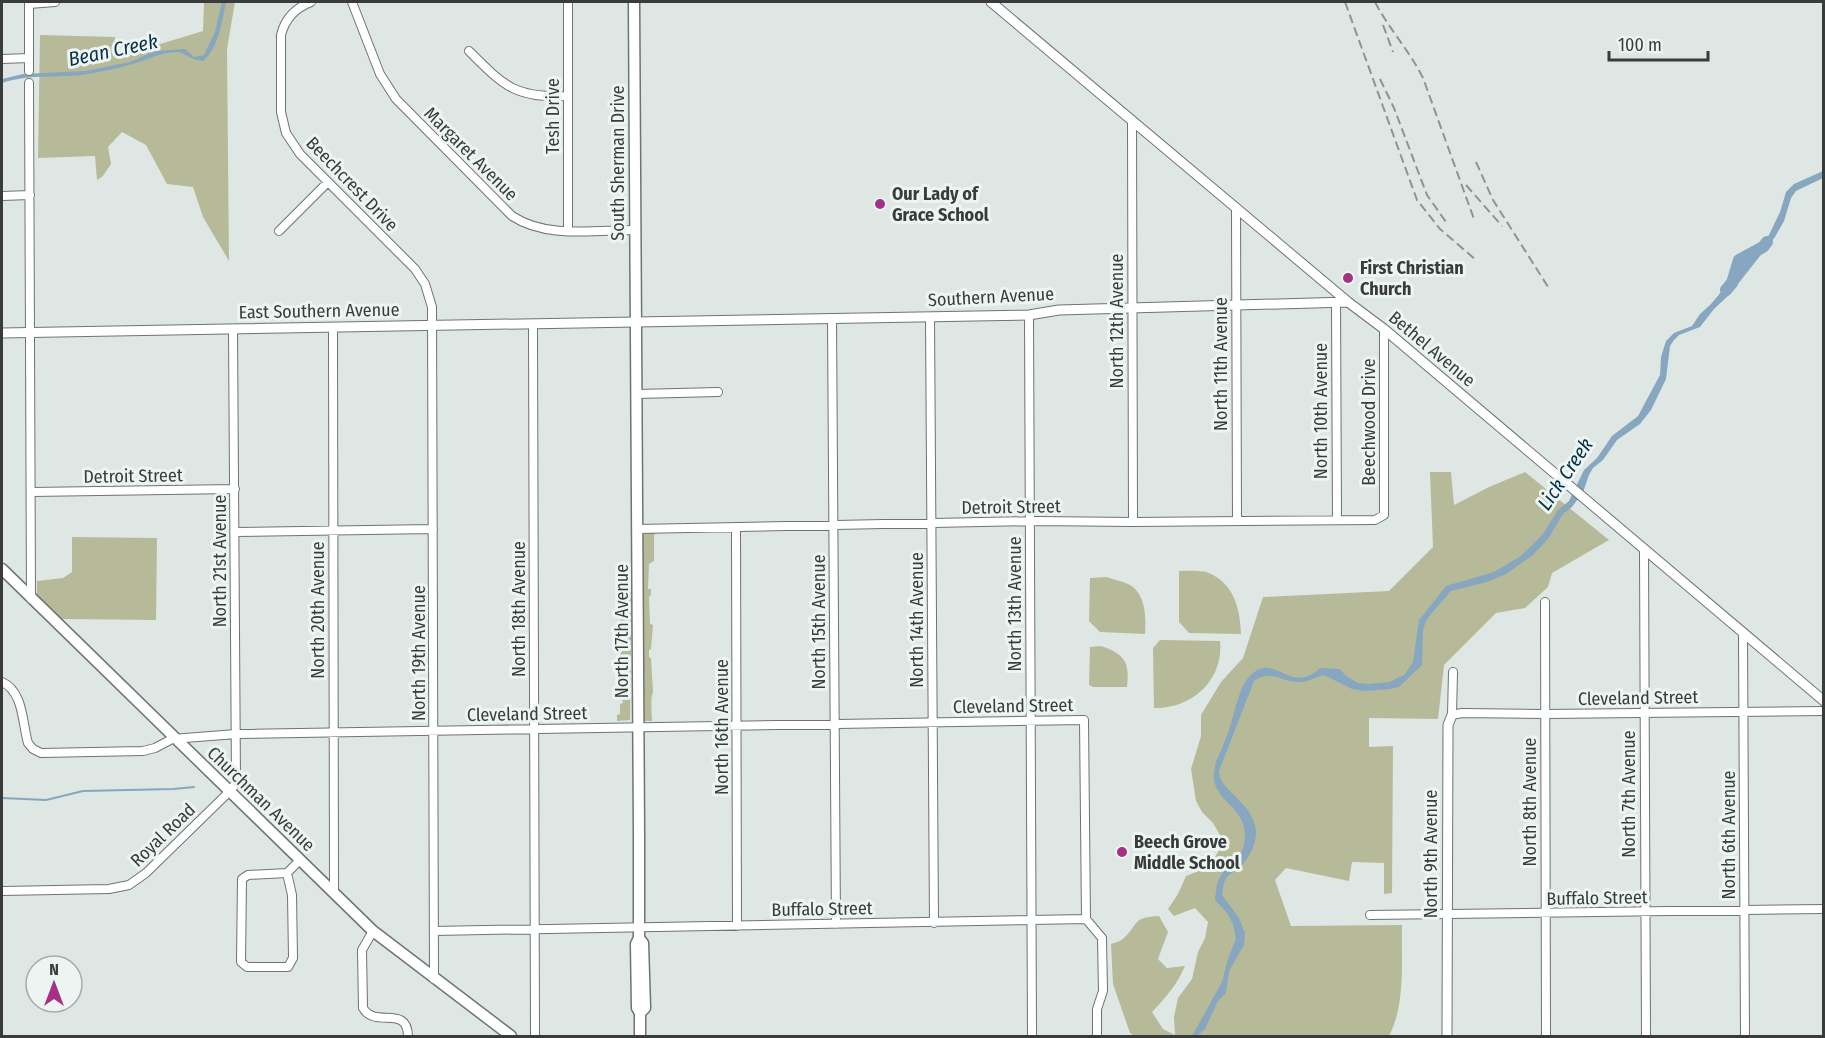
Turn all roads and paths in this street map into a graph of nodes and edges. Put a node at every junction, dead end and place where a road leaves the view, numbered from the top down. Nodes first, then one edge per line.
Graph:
1 (55, 2) edge
2 (311, 2) edge
3 (352, 2) edge
4 (568, 2) edge
5 (634, 2) edge
6 (991, 2) edge
7 (29, 3) edge
8 (469, 51) dead end
9 (29, 58) junction
10 (2, 59) edge
11 (29, 71) dead end
12 (29, 82) dead end
13 (568, 96) junction
14 (1132, 120) junction
15 (328, 182) junction
16 (30, 195) junction
17 (2, 196) edge
18 (1236, 208) junction
19 (635, 230) junction
20 (279, 231) dead end
21 (568, 231) junction
22 (1336, 302) junction
23 (1348, 302) junction
24 (1236, 305) junction
25 (1132, 307) junction
26 (1029, 315) junction
27 (930, 317) junction
28 (832, 319) junction
29 (636, 323) junction
30 (533, 325) junction
31 (432, 326) junction
32 (333, 328) junction
33 (233, 329) junction
34 (1384, 329) junction
35 (31, 332) junction
36 (2, 333) edge
37 (718, 392) dead end
38 (637, 394) junction
39 (235, 489) junction
40 (31, 492) junction
41 (1384, 515) joint
42 (1237, 520) junction
43 (1337, 520) junction
44 (1030, 521) junction
45 (1133, 522) junction
46 (932, 523) junction
47 (833, 526) junction
48 (735, 528) junction
49 (433, 529) junction
50 (638, 529) junction
51 (333, 531) junction
52 (235, 532) junction
53 (1644, 551) junction
54 (2, 569) edge
55 (32, 599) junction
56 (1545, 602) dead end
57 (1743, 634) junction
58 (1453, 672) dead end
59 (2, 682) edge
60 (1824, 701) edge
61 (1744, 711) junction
62 (1824, 711) edge
63 (1644, 712) junction
64 (1545, 714) junction
65 (1452, 715) junction
66 (1031, 722) junction
67 (933, 723) junction
68 (835, 725) junction
69 (737, 726) junction
70 (639, 728) junction
71 (535, 729) junction
72 (434, 731) junction
73 (334, 733) junction
74 (236, 734) junction
75 (175, 739) junction
76 (230, 791) junction
77 (300, 860) junction
78 (287, 873) junction
79 (2, 891) edge
80 (334, 892) junction
81 (1824, 909) edge
82 (1745, 910) junction
83 (1645, 912) junction
84 (1545, 914) junction
85 (1370, 915) dead end
86 (1447, 915) junction
87 (1086, 919) junction
88 (1032, 920) junction
89 (934, 923) junction
90 (836, 924) junction
91 (737, 926) junction
92 (535, 929) junction
93 (373, 931) junction
94 (434, 931) junction
95 (639, 932) junction
96 (434, 979) junction
97 (408, 1036) edge
98 (511, 1036) edge
99 (535, 1036) edge
100 (640, 1036) edge
101 (1032, 1036) edge
102 (1097, 1036) edge
103 (1446, 1036) edge
104 (1546, 1036) edge
105 (1646, 1036) edge
106 (1745, 1036) edge

1 - 7 street
2 - 15 street, Beechcrest Drive
3 - 21 street, Margaret Avenue
4 - 13 street, Tesh Drive
5 - 19 main road, South Sherman Drive
6 - 14 street, Bethel Avenue
7 - 9 street
8 - 13 street
9 - 10 street
9 - 11 street
12 - 16 street
13 - 21 street, Tesh Drive
14 - 18 street, Bethel Avenue
14 - 25 street, North 12th Avenue
15 - 20 street
15 - 31 street, Beechcrest Drive
16 - 17 street
16 - 35 street
18 - 23 street, Bethel Avenue
18 - 24 street, North 11th Avenue
19 - 21 street, Margaret Avenue
19 - 29 main road, South Sherman Drive
22 - 23 street, Southern Avenue
22 - 24 street, Southern Avenue
22 - 43 street, North 10th Avenue
23 - 34 street, Bethel Avenue
24 - 25 street, Southern Avenue
24 - 42 street, North 11th Avenue
25 - 26 street, Southern Avenue
25 - 45 street, North 12th Avenue
26 - 27 street, Southern Avenue
26 - 44 street, North 13th Avenue
27 - 28 street, Southern Avenue
27 - 46 street, North 14th Avenue
28 - 29 street, Southern Avenue
28 - 47 street, North 15th Avenue
29 - 30 street, East Southern Avenue
29 - 38 main road, North 17th Avenue
30 - 31 street, East Southern Avenue
30 - 71 street, North 18th Avenue
31 - 32 street, East Southern Avenue
31 - 49 street, North 19th Avenue
32 - 33 street, East Southern Avenue
32 - 51 street, North 20th Avenue
33 - 35 street, East Southern Avenue
33 - 39 street, North 21st Avenue
34 - 41 street, Beechwood Drive
34 - 53 street, Bethel Avenue
35 - 36 street, East Southern Avenue
35 - 40 street
37 - 38 street
38 - 50 main road, North 17th Avenue
39 - 40 street, Detroit Street
39 - 52 street, North 21st Avenue
40 - 55 street
41 - 43 street, Detroit Street
42 - 43 street, Detroit Street
42 - 45 street, Detroit Street
44 - 45 street, Detroit Street
44 - 46 street, Detroit Street
44 - 66 street, North 13th Avenue
46 - 47 street, Detroit Street
46 - 67 street, North 14th Avenue
47 - 48 street, Detroit Street
47 - 68 street, North 15th Avenue
48 - 50 street, Detroit Street
48 - 69 street, North 16th Avenue
49 - 51 street
49 - 72 street, North 19th Avenue
50 - 70 main road, North 17th Avenue
51 - 52 street
51 - 73 street, North 20th Avenue
52 - 74 street, North 21st Avenue
53 - 57 street, Bethel Avenue
53 - 63 street, North 7th Avenue
54 - 55 main road, Churchman Avenue
55 - 75 main road, Churchman Avenue
56 - 64 street, North 8th Avenue
57 - 60 street, Bethel Avenue
57 - 61 street, North 6th Avenue
58 - 65 street, North 9th Avenue
59 - 75 street, Cleveland Street
61 - 62 street, Cleveland Street
61 - 63 street, Cleveland Street
61 - 82 street, North 6th Avenue
63 - 64 street, Cleveland Street
63 - 83 street, North 7th Avenue
64 - 65 street, Cleveland Street
64 - 84 street, North 8th Avenue
65 - 86 street, North 9th Avenue
66 - 67 street, Cleveland Street
66 - 87 street, Cleveland Street
66 - 88 street, North 13th Avenue
67 - 68 street, Cleveland Street
67 - 89 street, North 14th Avenue
68 - 69 street, Cleveland Street
68 - 90 street, North 15th Avenue
69 - 70 street, Cleveland Street
69 - 91 street, North 16th Avenue
70 - 71 street, Cleveland Street
70 - 95 main road, North 17th Avenue
71 - 72 street, Cleveland Street
71 - 92 street, North 18th Avenue
72 - 73 street, Cleveland Street
72 - 94 street, North 19th Avenue
73 - 74 street, Cleveland Street
73 - 80 street, North 20th Avenue
74 - 75 street, Cleveland Street
74 - 76 street, North 21st Avenue
75 - 76 main road, Churchman Avenue
76 - 77 main road, Churchman Avenue
76 - 79 street, Royal Road
77 - 78 street
77 - 80 main road, Churchman Avenue
78 - 78 street
80 - 93 main road, Churchman Avenue
81 - 82 street, Buffalo Street
82 - 83 street, Buffalo Street
82 - 106 street, North 6th Avenue
83 - 84 street, Buffalo Street
83 - 105 street, North 7th Avenue
84 - 86 street, Buffalo Street
84 - 104 street, North 8th Avenue
85 - 86 street, Buffalo Street
86 - 103 street, North 9th Avenue
87 - 88 street, Buffalo Street
87 - 102 street
88 - 89 street, Buffalo Street
88 - 101 street, North 13th Avenue
89 - 90 street, Buffalo Street
90 - 91 street, Buffalo Street
91 - 95 street, Buffalo Street
92 - 94 street, Buffalo Street
92 - 95 street, Buffalo Street
92 - 99 street, North 18th Avenue
93 - 96 main road, Churchman Avenue
93 - 97 street
94 - 96 street, North 19th Avenue
95 - 100 main road, North 17th Avenue
96 - 98 main road, Churchman Avenue

